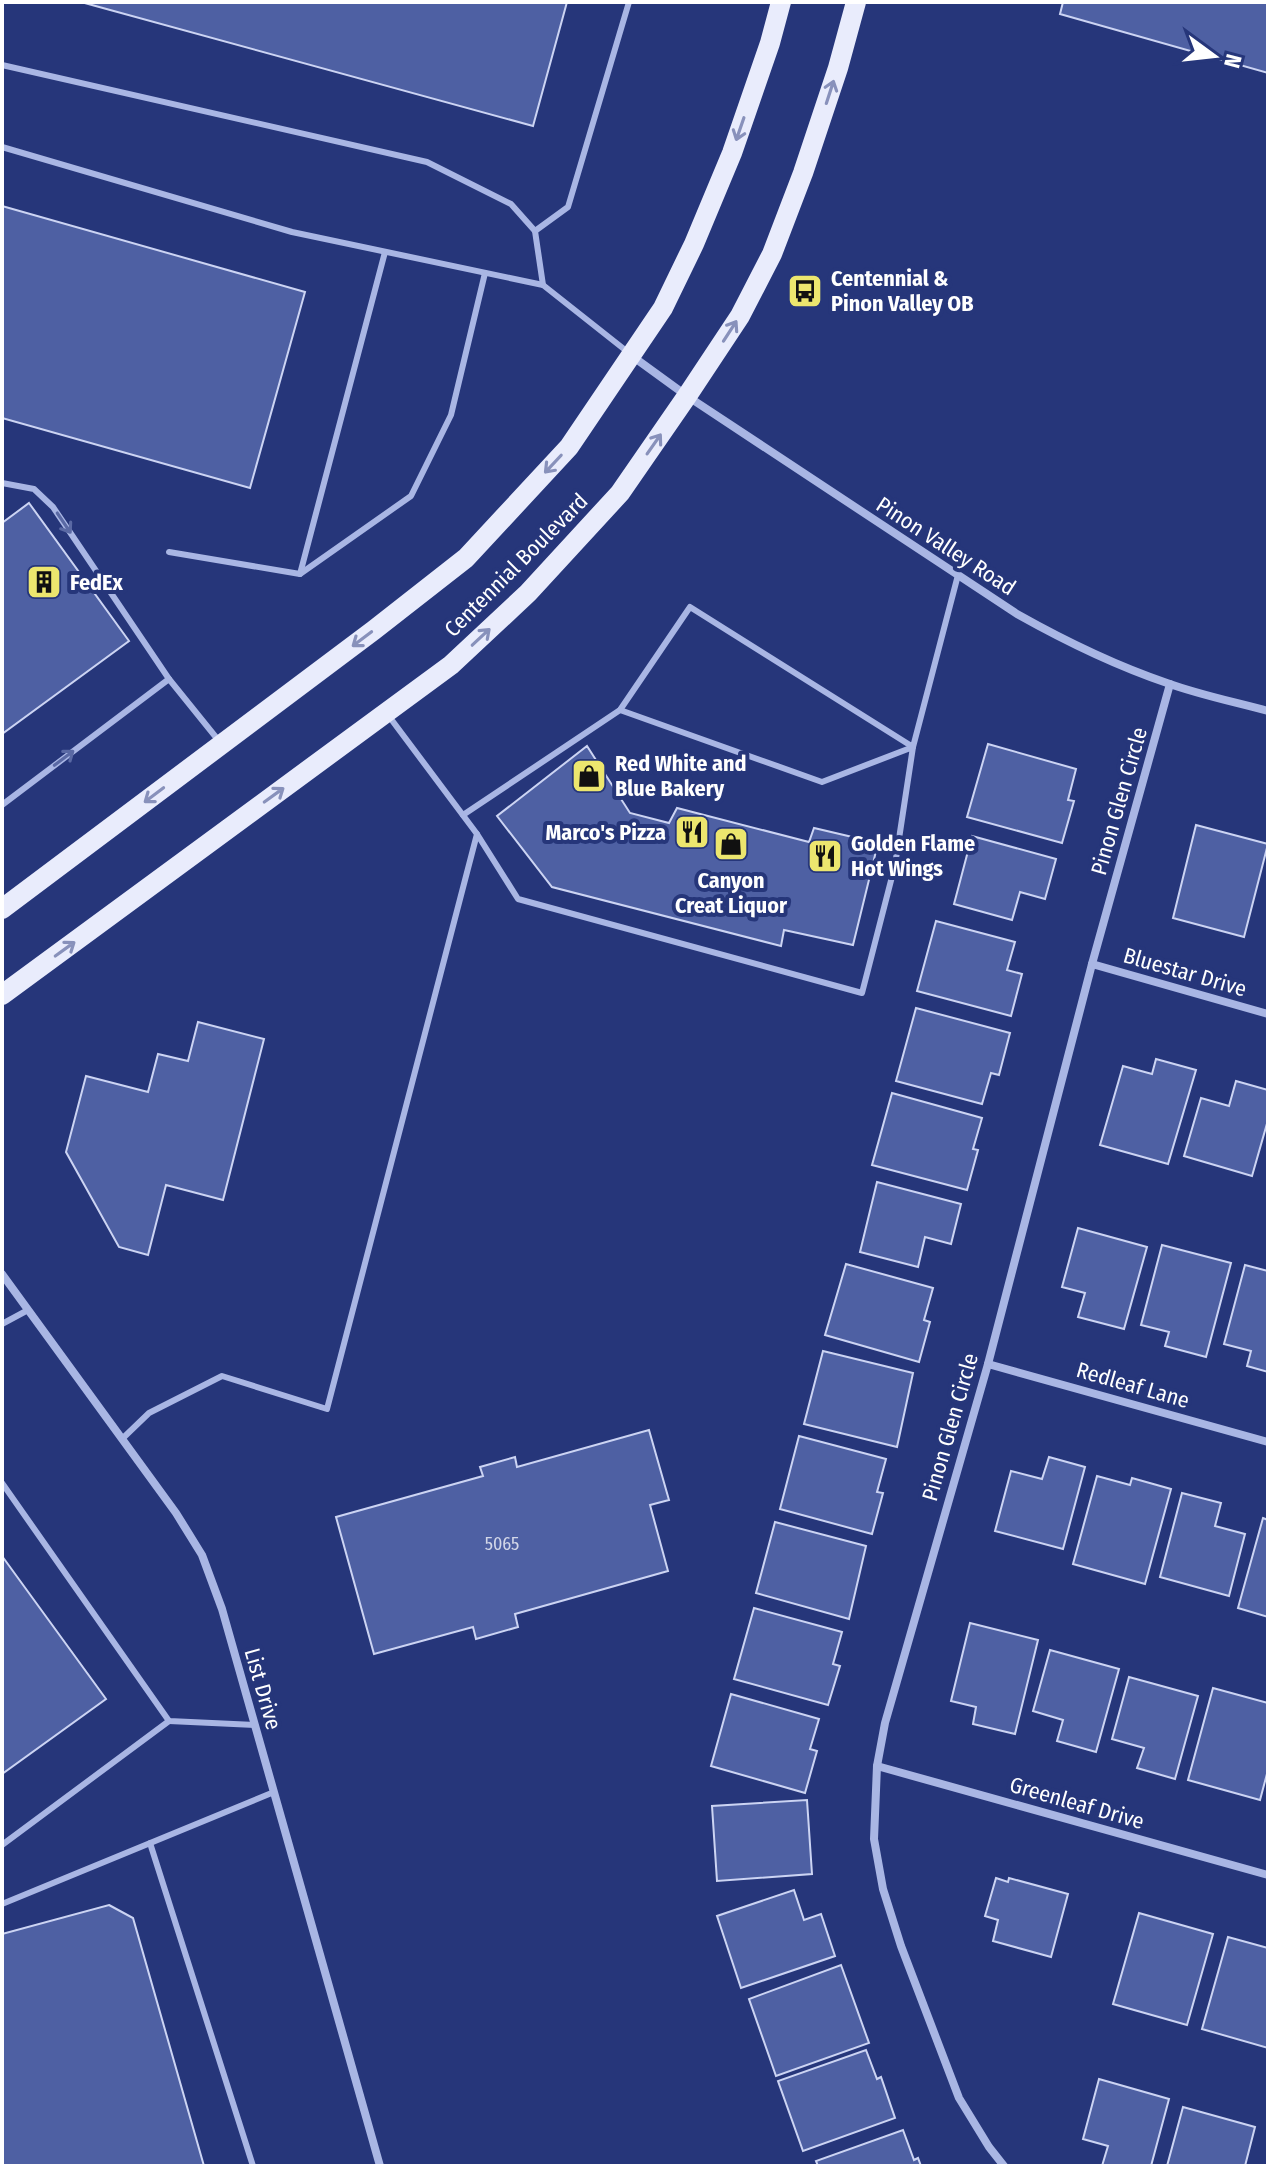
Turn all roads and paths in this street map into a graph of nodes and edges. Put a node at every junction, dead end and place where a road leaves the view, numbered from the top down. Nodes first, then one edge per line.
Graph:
1 (629, 2) edge
2 (781, 2) edge
3 (856, 2) edge
4 (2, 65) edge
5 (2, 147) edge
6 (535, 231) junction
7 (385, 252) junction
8 (485, 273) junction
9 (543, 285) junction
10 (632, 356) junction
11 (687, 396) junction
12 (2, 483) edge
13 (169, 552) dead end
14 (300, 574) junction
15 (958, 575) junction
16 (169, 679) junction
17 (1170, 684) junction
18 (620, 710) junction
19 (1268, 711) edge
20 (387, 712) junction
21 (221, 745) junction
22 (913, 747) junction
23 (2, 805) edge
24 (463, 815) junction
25 (477, 834) junction
26 (2, 909) edge
27 (1092, 964) junction
28 (2, 995) edge
29 (1268, 1014) edge
30 (2, 1274) edge
31 (28, 1310) junction
32 (2, 1324) edge
33 (988, 1364) junction
34 (122, 1439) junction
35 (1268, 1442) edge
36 (2, 1483) edge
37 (169, 1721) junction
38 (255, 1725) junction
39 (877, 1766) junction
40 (274, 1792) junction
41 (150, 1843) junction
42 (2, 1845) edge
43 (1268, 1875) edge
44 (2, 1904) edge
45 (253, 2166) edge
46 (380, 2166) edge
47 (1004, 2166) edge

1 - 6 lane
2 -> 10 main road, Centennial Boulevard
11 -> 3 main road, Centennial Boulevard
4 - 6 lane
5 - 7 lane
6 - 9 lane
7 - 8 lane
7 - 14 lane
8 - 9 lane
8 - 14 lane
9 - 10 lane
10 - 11 street, Pinon Valley Road
10 -> 21 main road, Centennial Boulevard
11 - 15 street, Pinon Valley Road
20 -> 11 main road, Centennial Boulevard
12 -> 16 lane
13 - 14 lane
15 - 17 street, Pinon Valley Road
15 - 22 lane
16 - 21 lane
23 -> 16 lane
17 - 19 street, Pinon Valley Road
17 - 27 street, Pinon Glen Circle
18 - 22 lane
18 - 22 lane
18 - 24 lane
20 - 24 lane
28 -> 20 main road, Centennial Boulevard
21 -> 26 main road, Centennial Boulevard
22 - 25 lane
24 - 25 lane
25 - 34 lane
27 - 29 street, Bluestar Drive
27 - 33 street, Pinon Glen Circle
30 - 31 street, List Drive
31 - 32 lane
31 - 34 street, List Drive
33 - 35 street, Redleaf Lane
33 - 39 street, Pinon Glen Circle
34 - 38 street, List Drive
36 - 37 lane
37 - 38 lane
37 - 42 lane
38 - 40 street, List Drive
39 - 43 street, Greenleaf Drive
39 - 47 street, Pinon Glen Circle
40 - 41 lane
40 - 46 street, List Drive
41 - 44 lane
41 - 45 lane

